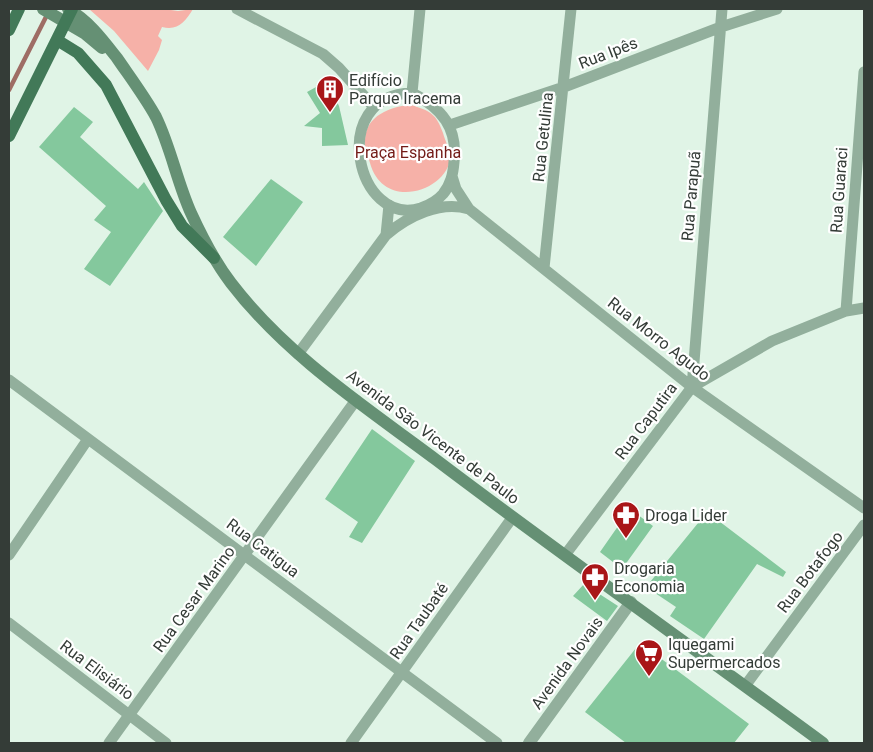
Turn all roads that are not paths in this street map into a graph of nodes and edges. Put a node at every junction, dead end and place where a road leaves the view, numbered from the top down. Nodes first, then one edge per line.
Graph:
1 (43, 9) edge
2 (68, 9) edge
3 (72, 9) edge
4 (237, 9) edge
5 (420, 9) edge
6 (571, 9) edge
7 (722, 9) edge
8 (777, 9) edge
9 (14, 13) edge
10 (721, 27) junction
11 (9, 30) edge
12 (57, 40) junction
13 (124, 68) junction
14 (864, 72) edge
15 (564, 87) junction
16 (412, 93) junction
17 (374, 106) junction
18 (12, 122) edge
19 (450, 125) junction
20 (9, 136) edge
21 (452, 176) junction
22 (388, 205) junction
23 (469, 209) junction
24 (386, 234) junction
25 (214, 258) junction
26 (544, 268) junction
27 (864, 308) edge
28 (846, 311) junction
29 (298, 354) junction
30 (9, 380) edge
31 (692, 387) junction
32 (356, 400) junction
33 (88, 439) junction
34 (864, 508) edge
35 (512, 518) junction
36 (864, 526) edge
37 (9, 554) edge
38 (565, 555) junction
39 (246, 556) junction
40 (631, 602) junction
41 (9, 623) edge
42 (401, 674) junction
43 (745, 686) junction
44 (128, 715) junction
45 (108, 743) edge
46 (166, 743) edge
47 (351, 743) edge
48 (497, 743) edge
49 (529, 743) edge
50 (823, 743) edge

1 - 13 main road, Avenida São Vicente de Paulo
2 - 13 main road, Avenida São Vicente de Paulo
3 - 12 main road
4 - 17 street
5 - 16 street
6 - 15 street, Rua Getulina
7 - 10 street, Rua Parapuã
8 - 10 street, Rua Ipês
9 - 11 main road
10 - 15 street, Rua Ipês
10 - 31 street, Rua Parapuã
12 - 18 main road
12 - 25 main road
13 - 25 main road, Avenida São Vicente de Paulo
14 - 28 street, Rua Guaraci
15 - 19 street, Rua Ipês
15 - 26 street, Rua Getulina
16 - 17 street
16 - 19 street
17 - 22 street
18 - 20 main road
19 - 21 street
21 - 22 street
21 - 23 street, Rua Morro Agudo
22 - 24 street
23 - 24 street
23 - 26 street, Rua Morro Agudo
24 - 29 street
25 - 29 main road, Avenida São Vicente de Paulo
26 - 31 street, Rua Morro Agudo
27 - 28 street, Rua Caputira
28 - 31 street, Rua Caputira
29 - 32 main road, Avenida São Vicente de Paulo
30 - 33 street, Rua Catigua
31 - 34 street, Rua Morro Agudo
31 - 38 street, Rua Caputira
32 - 35 main road, Avenida São Vicente de Paulo
32 - 39 street, Rua Cesar Marino
33 - 37 street
33 - 39 street, Rua Catigua
35 - 38 main road, Avenida São Vicente de Paulo
35 - 42 street, Rua Taubaté
36 - 43 street, Rua Botafogo
38 - 40 main road, Avenida São Vicente de Paulo
39 - 42 street, Rua Catigua
39 - 44 street, Rua Cesar Marino
40 - 43 main road, Avenida São Vicente de Paulo
40 - 49 street, Avenida Novais
41 - 44 street, Rua Elisiário
42 - 47 street, Rua Taubaté
42 - 48 street, Rua Catigua
43 - 50 main road, Avenida São Vicente de Paulo
44 - 45 street, Rua Cesar Marino
44 - 46 street, Rua Elisiário

